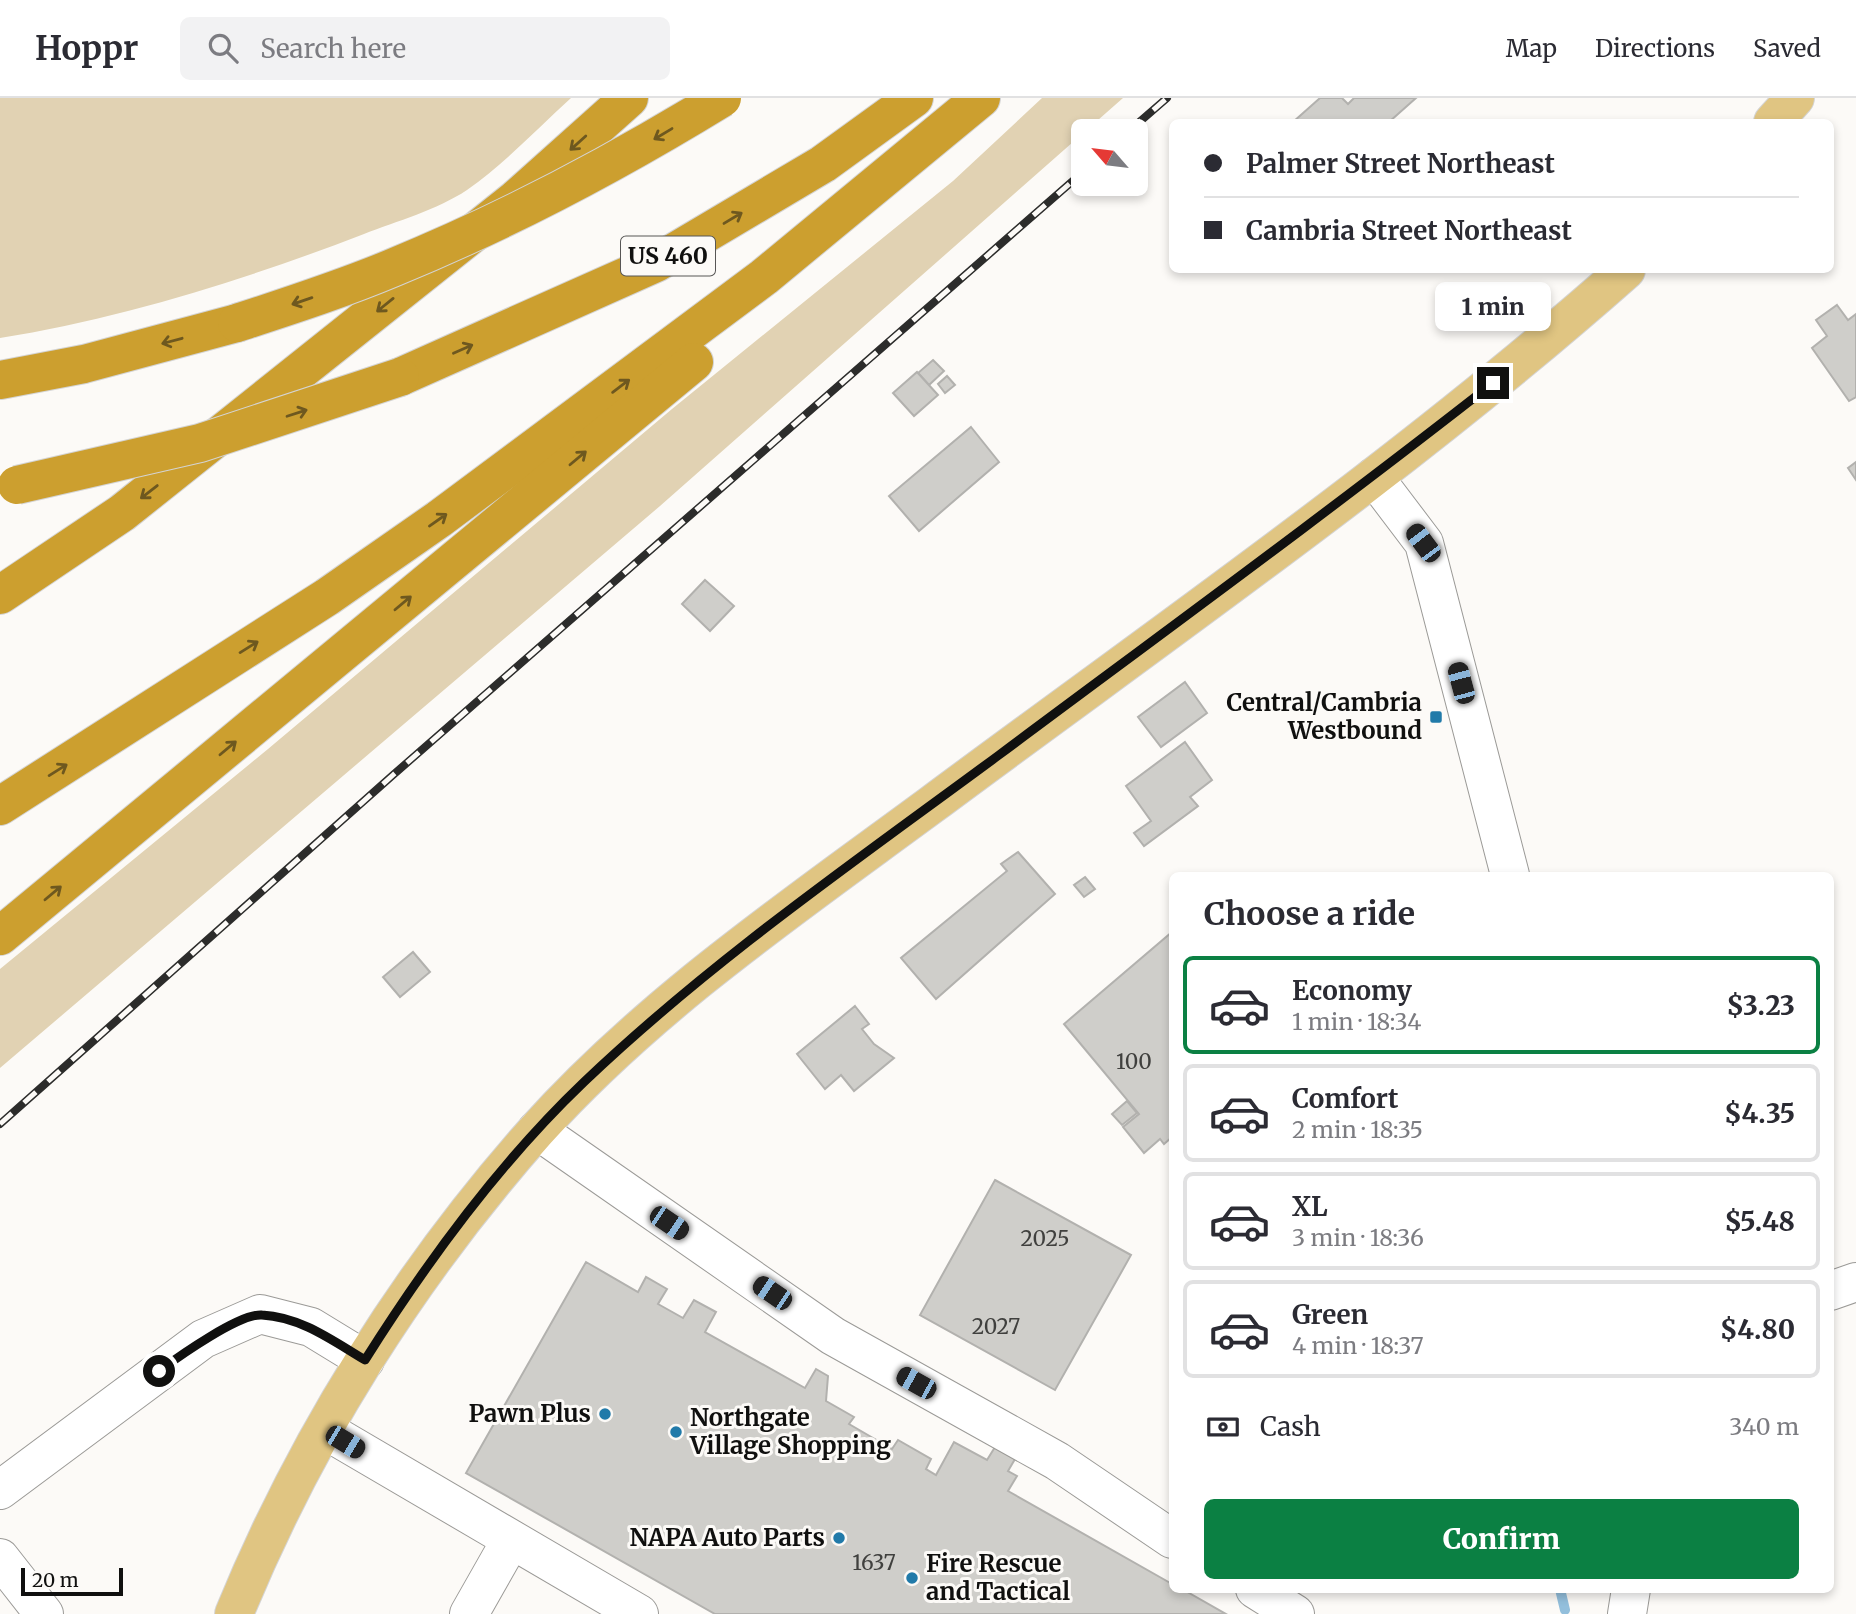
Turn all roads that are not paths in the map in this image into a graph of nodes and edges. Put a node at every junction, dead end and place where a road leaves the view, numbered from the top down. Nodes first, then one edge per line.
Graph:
1 (629, 98) edge
2 (722, 98) edge
3 (914, 98) edge
4 (981, 98) edge
5 (1795, 98) edge
6 (1776, 119) edge
7 (866, 194) junction
8 (1623, 273) edge
9 (0, 380) edge
10 (1374, 477) junction
11 (8, 486) edge
12 (0, 595) edge
13 (0, 806) edge
14 (1509, 872) edge
15 (0, 936) edge
16 (537, 1130) junction
17 (1856, 1282) edge
18 (1834, 1290) edge
19 (365, 1360) junction
20 (325, 1430) junction
21 (0, 1490) edge
22 (1169, 1537) edge
23 (511, 1540) junction
24 (0, 1558) edge
25 (1261, 1593) edge
26 (1630, 1593) edge
27 (44, 1614) edge
28 (234, 1614) edge
29 (469, 1614) edge
30 (639, 1614) edge
31 (1295, 1614) edge
32 (1627, 1614) edge

1 -> 12 highway
2 -> 9 highway, bridge
11 -> 3 highway, US 460, bridge
4 - 7 highway
5 - 6 main road
13 -> 7 highway
15 -> 7 highway
8 - 10 main road
10 - 14 street
10 - 16 main road
16 - 19 main road
16 - 22 street
17 - 18 street
19 - 20 main road
19 - 21 street
20 - 23 street
20 - 28 main road
23 - 29 street
23 - 30 street
24 - 27 street
25 - 31 street
26 - 32 street

